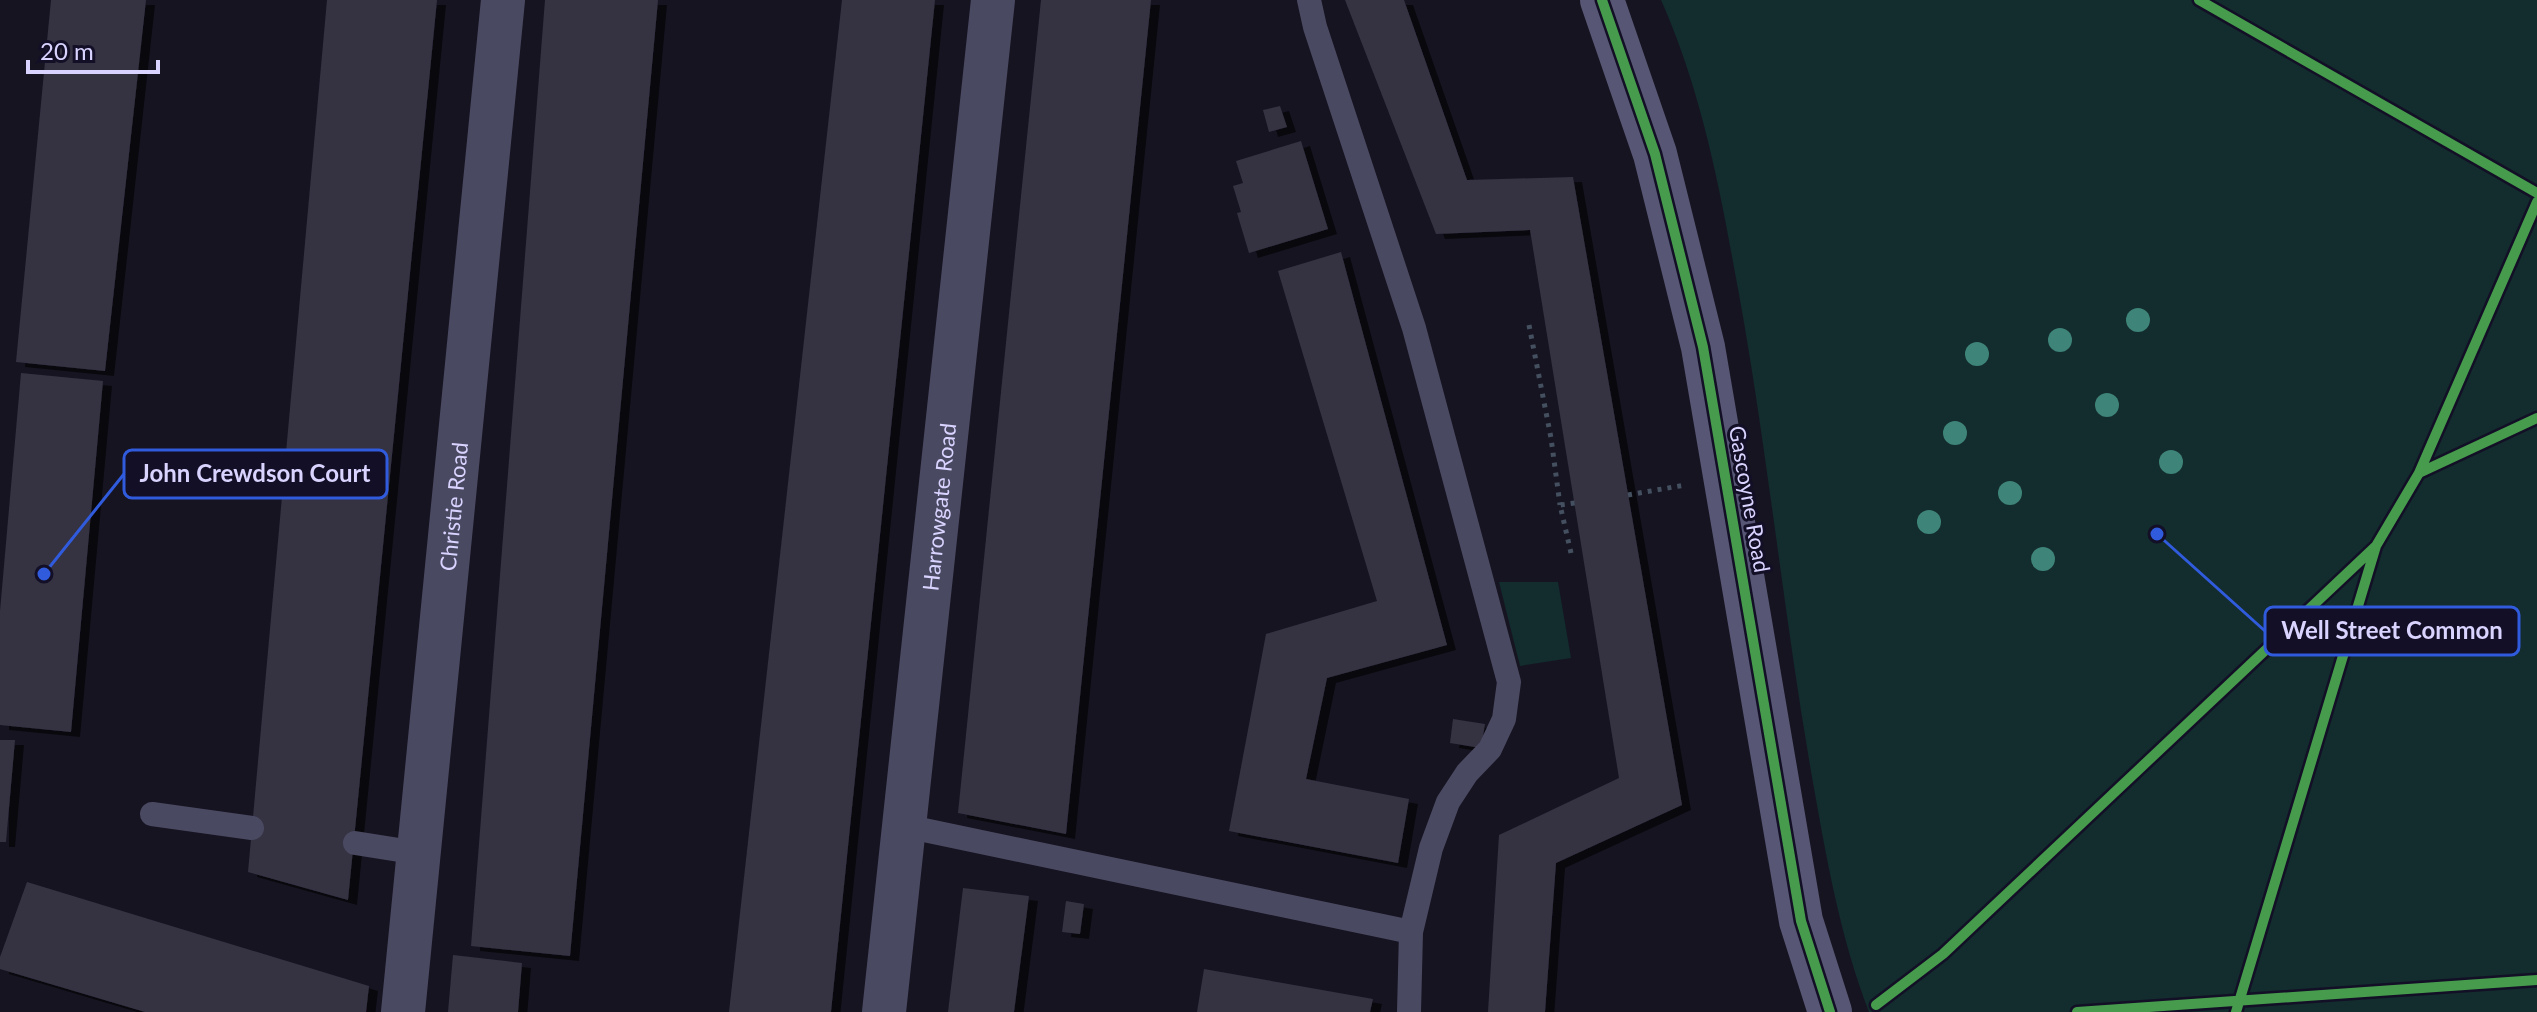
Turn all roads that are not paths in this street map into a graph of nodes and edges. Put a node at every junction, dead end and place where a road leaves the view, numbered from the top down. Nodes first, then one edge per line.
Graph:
1 (503, 0) edge
2 (993, 0) edge
3 (1309, 0) edge
4 (1602, 0) edge
5 (152, 814) dead end
6 (905, 826) junction
7 (252, 828) dead end
8 (355, 843) dead end
9 (418, 853) junction
10 (1411, 932) junction
11 (403, 1012) edge
12 (884, 1012) edge
13 (1409, 1012) edge
14 (1830, 1012) edge

1 - 9 street, Christie Road
2 - 6 street, Harrowgate Road
3 - 10 lane
4 - 14 street, Gascoyne Road
5 - 7 lane
6 - 10 lane
6 - 12 street, Harrowgate Road
8 - 9 lane
9 - 11 street, Christie Road
10 - 13 lane

